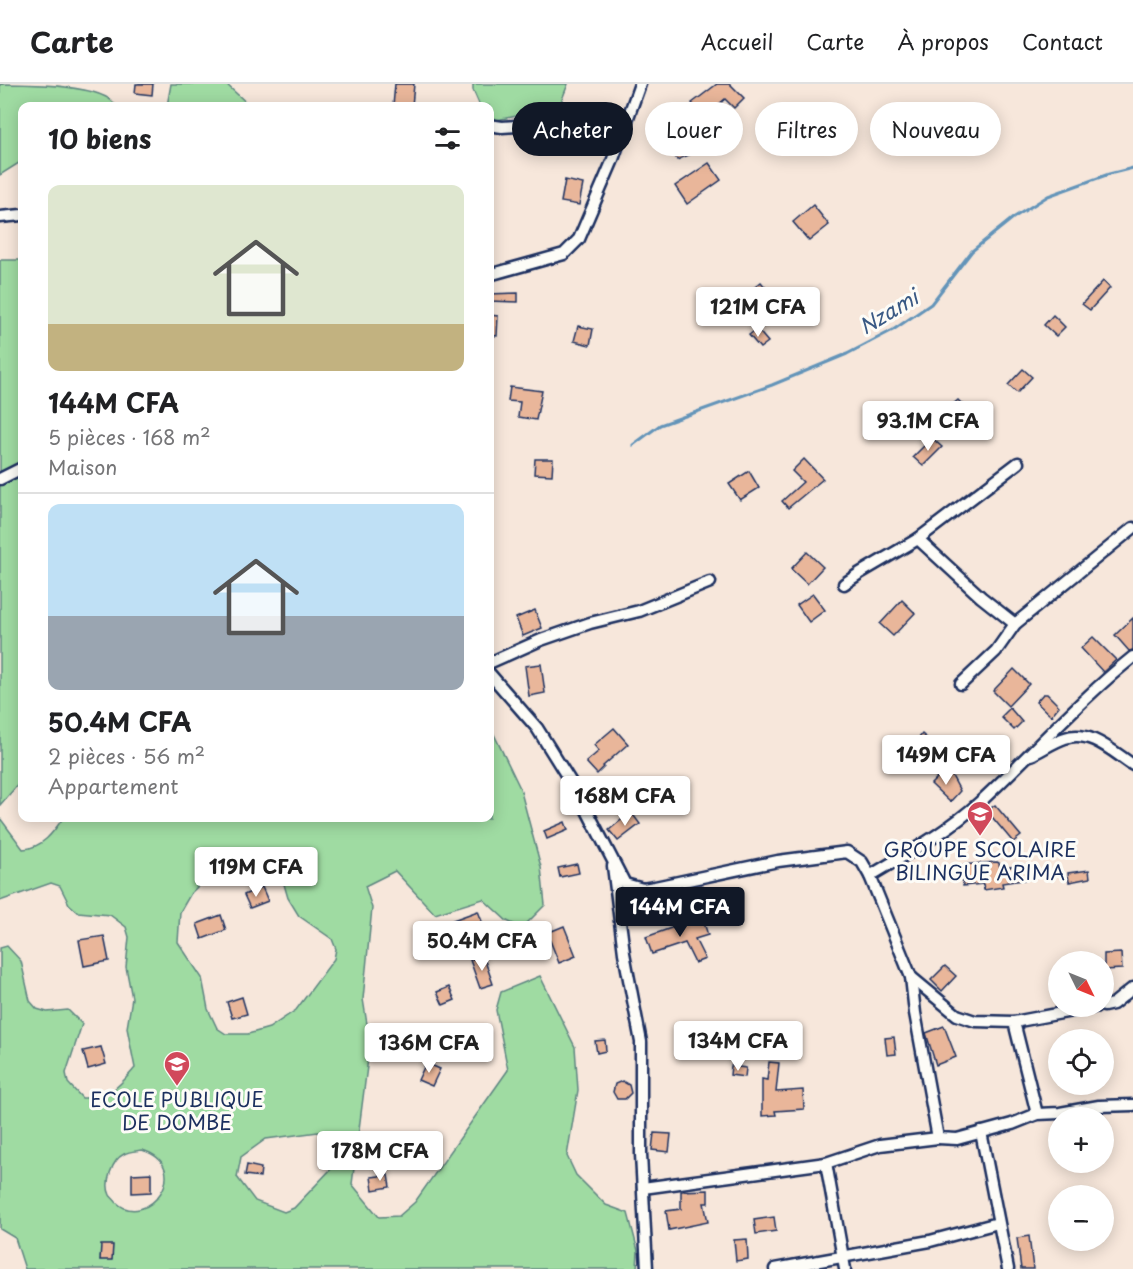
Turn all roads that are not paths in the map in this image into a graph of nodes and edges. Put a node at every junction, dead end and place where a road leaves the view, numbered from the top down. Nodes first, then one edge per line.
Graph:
1 (640, 84) edge
2 (633, 104) edge
3 (494, 126) edge
4 (512, 126) edge
5 (614, 156) edge
6 (18, 215) edge
7 (0, 217) edge
8 (494, 274) edge
9 (1018, 463) dead end
10 (18, 470) edge
11 (0, 479) edge
12 (1133, 528) edge
13 (918, 539) junction
14 (710, 582) dead end
15 (844, 584) dead end
16 (1015, 624) junction
17 (1133, 657) edge
18 (494, 661) edge
19 (494, 679) edge
20 (961, 684) dead end
21 (1023, 760) junction
22 (1133, 765) edge
23 (612, 860) junction
24 (870, 876) junction
25 (911, 977) junction
26 (1133, 988) edge
27 (1114, 1003) edge
28 (1048, 1016) edge
29 (1014, 1022) junction
30 (1133, 1105) edge
31 (1037, 1114) junction
32 (981, 1132) junction
33 (938, 1138) junction
34 (826, 1163) junction
35 (644, 1188) junction
36 (998, 1222) junction
37 (842, 1256) junction
38 (647, 1269) edge
39 (775, 1269) edge
40 (845, 1269) edge
41 (1008, 1269) edge

1 - 2 street
3 - 4 street
5 - 8 street
6 - 7 street
9 - 13 street
10 - 11 street
12 - 16 street
13 - 15 street
13 - 16 street
14 - 18 street
16 - 20 street
17 - 21 street
19 - 23 street
21 - 22 street
21 - 24 street
23 - 24 street
23 - 35 street
24 - 25 street
25 - 29 street
25 - 33 street
26 - 27 street
28 - 29 street
29 - 31 street
30 - 31 street
31 - 32 street
32 - 33 street
32 - 36 street
33 - 34 street
34 - 35 street
34 - 37 street
35 - 38 street
36 - 37 street
36 - 41 street
37 - 39 street
37 - 40 street

